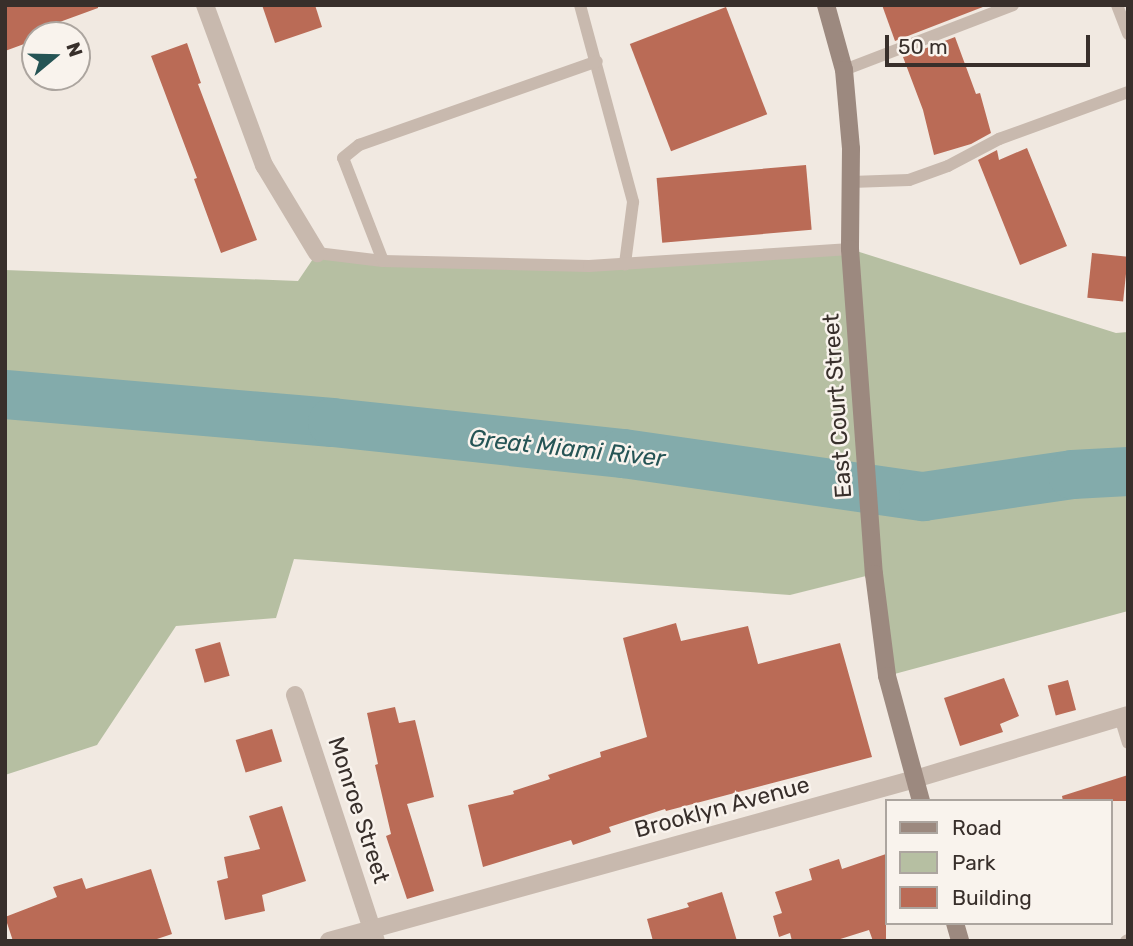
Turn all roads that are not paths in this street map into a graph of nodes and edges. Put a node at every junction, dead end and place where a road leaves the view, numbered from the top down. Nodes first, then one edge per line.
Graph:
1 (205, 5) edge
2 (580, 5) edge
3 (826, 5) edge
4 (1013, 5) edge
5 (1117, 5) edge
6 (1128, 34) edge
7 (597, 61) junction
8 (844, 70) junction
9 (1128, 92) edge
10 (851, 182) junction
11 (850, 249) junction
12 (317, 253) joint
13 (383, 261) junction
14 (625, 264) junction
15 (295, 695) dead end
16 (1124, 716) edge
17 (1128, 743) edge
18 (915, 779) junction
19 (920, 799) edge
20 (374, 935) edge
21 (329, 941) edge

1 - 12 street
2 - 7 lane
3 - 8 main road, East Court Street
4 - 8 lane
5 - 6 lane
7 - 13 lane
7 - 14 lane
8 - 10 main road, East Court Street
9 - 10 lane
10 - 11 main road, East Court Street
11 - 14 lane
11 - 18 main road, East Court Street
12 - 13 lane
13 - 14 lane
15 - 20 street, Monroe Street
16 - 17 lane
16 - 18 street, Brooklyn Avenue
18 - 19 main road, East Court Street
18 - 20 street, Brooklyn Avenue
20 - 21 street, Brooklyn Avenue

